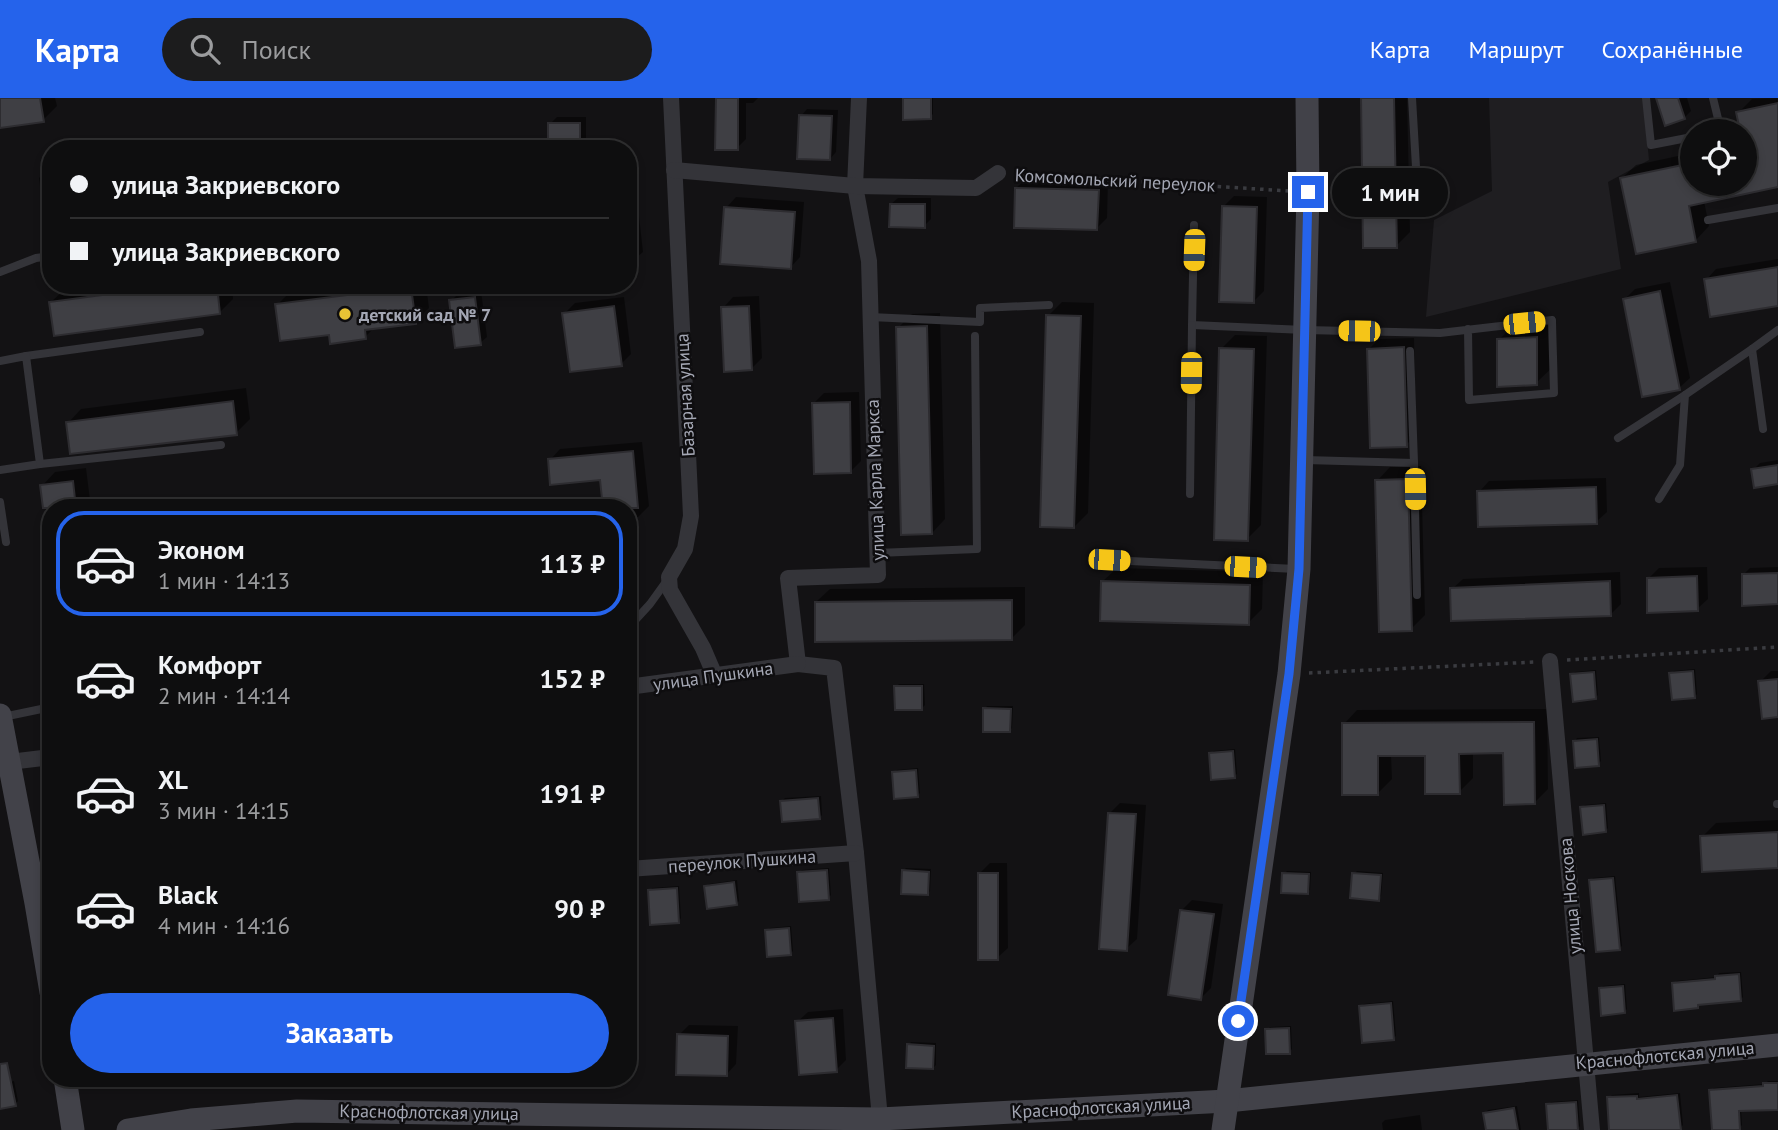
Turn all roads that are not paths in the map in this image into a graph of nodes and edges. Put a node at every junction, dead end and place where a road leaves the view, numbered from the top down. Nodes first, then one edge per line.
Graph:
1 (671, 98) edge
2 (859, 98) edge
3 (1307, 98) edge
4 (1412, 98) edge
5 (1646, 98) edge
6 (1713, 98) edge
7 (1718, 119) edge
8 (1680, 139) edge
9 (1416, 167) dead end
10 (674, 170) junction
11 (998, 173) road end
12 (855, 186) junction
13 (1778, 208) edge
14 (1709, 220) dead end
15 (1194, 225) dead end
16 (42, 257) edge
17 (0, 272) edge
18 (1049, 305) dead end
19 (870, 317) junction
20 (1192, 325) junction
21 (1468, 329) junction
22 (1306, 330) junction
23 (1778, 330) edge
24 (200, 332) dead end
25 (975, 336) dead end
26 (1752, 349) junction
27 (1410, 351) dead end
28 (26, 356) junction
29 (0, 361) edge
30 (1685, 395) junction
31 (1763, 429) dead end
32 (1618, 438) dead end
33 (221, 445) dead end
34 (1302, 460) junction
35 (1414, 463) junction
36 (40, 464) junction
37 (0, 470) edge
38 (1190, 494) dead end
39 (1659, 499) dead end
40 (0, 502) edge
41 (6, 542) dead end
42 (877, 553) junction
43 (1109, 560) dead end
44 (1299, 569) junction
45 (670, 577) junction
46 (1417, 596) dead end
47 (637, 618) edge
48 (1549, 661) dead end
49 (798, 664) junction
50 (715, 676) junction
51 (637, 686) edge
52 (42, 709) edge
53 (0, 716) edge
54 (42, 758) edge
55 (4, 762) edge
56 (856, 853) junction
57 (637, 868) edge
58 (42, 898) edge
59 (1778, 1045) edge
60 (1585, 1063) junction
61 (66, 1087) edge
62 (1227, 1101) junction
63 (880, 1119) junction
64 (798, 1124) edge
65 (192, 1125) edge
66 (73, 1130) edge
67 (128, 1130) edge
68 (1223, 1130) edge
69 (1592, 1130) edge

1 - 10 street, Базарная улица
2 - 12 street, улица Карла Маркса
3 - 22 street
4 - 9 lane
5 - 8 lane
6 - 7 lane
10 - 12 street, Комсомольский переулок
10 - 45 street, Базарная улица
11 - 12 street, Комсомольский переулок
12 - 19 street, улица Карла Маркса
13 - 14 lane
15 - 20 lane
16 - 17 lane
18 - 19 lane
19 - 42 street, улица Карла Маркса
20 - 22 lane
20 - 38 lane
21 - 21 lane
21 - 22 lane
22 - 34 street
23 - 26 lane
24 - 28 lane
25 - 42 lane
26 - 30 lane
26 - 31 lane
27 - 35 lane
28 - 29 lane
28 - 36 lane
30 - 32 lane
30 - 39 lane
33 - 36 lane
34 - 35 lane
34 - 44 street
35 - 46 lane
36 - 37 lane
40 - 41 lane
42 - 49 street, улица Карла Маркса
43 - 44 lane
44 - 62 street
45 - 47 lane
45 - 50 street
48 - 60 street, улица Носкова
49 - 50 street, улица Пушкина
49 - 56 street
50 - 51 street, улица Пушкина
52 - 53 lane
53 - 55 street
54 - 55 street
55 - 58 street
56 - 57 street, переулок Пушкина
56 - 63 street
59 - 60 street, Краснофлотская улица
60 - 62 street, Краснофлотская улица
60 - 69 street, улица Носкова
61 - 66 street
62 - 63 street, Краснофлотская улица
62 - 68 street
63 - 64 street, Краснофлотская улица
64 - 65 street, Краснофлотская улица
65 - 67 street, Краснофлотская улица

